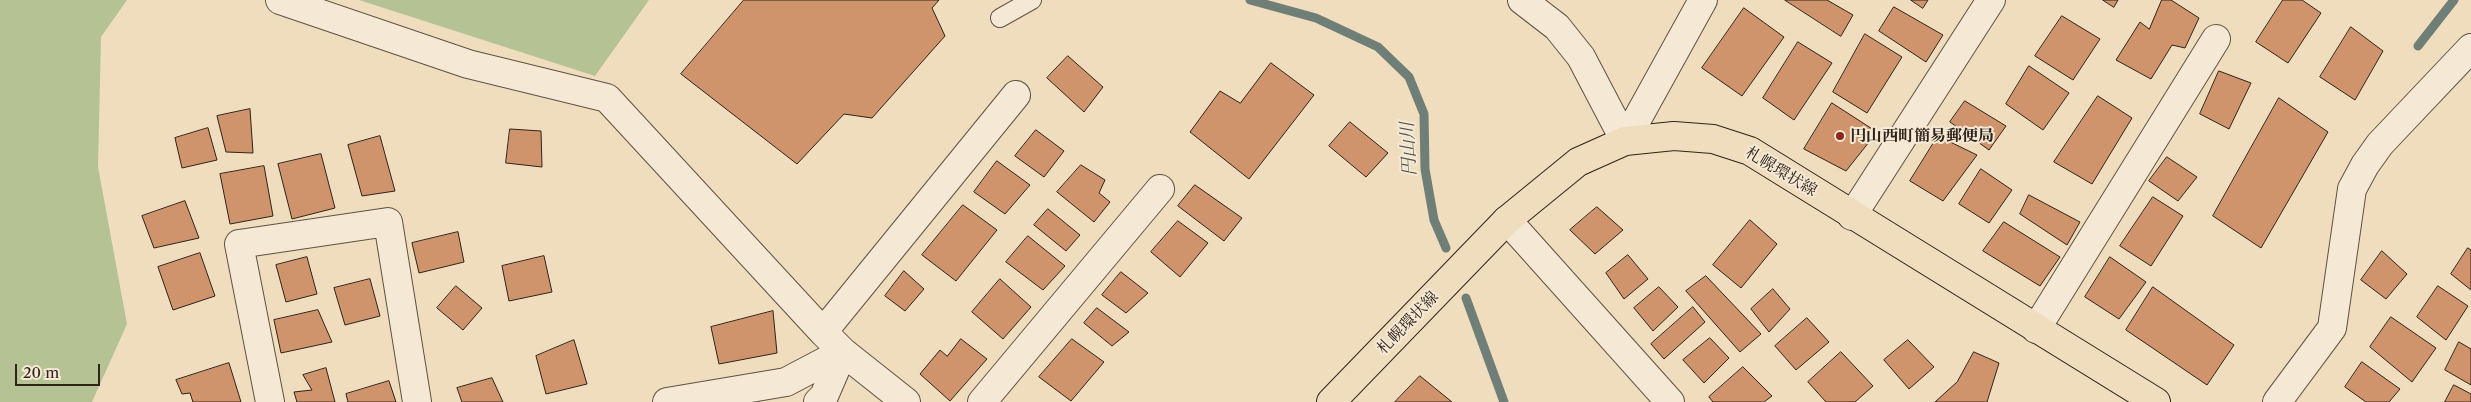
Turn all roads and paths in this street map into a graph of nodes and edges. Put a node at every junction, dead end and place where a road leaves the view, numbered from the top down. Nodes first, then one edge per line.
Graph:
1 (280, 0) edge
2 (1032, 0) edge
3 (1522, 0) edge
4 (1703, 0) edge
5 (1991, 0) edge
6 (1000, 18) dead end
7 (2216, 39) dead end
8 (2471, 48) edge
9 (1016, 95) dead end
10 (1625, 141) junction
11 (1160, 189) dead end
12 (1852, 216) junction
13 (1508, 220) junction
14 (2036, 329) junction
15 (823, 332) junction
16 (844, 352) junction
17 (270, 402) edge
18 (417, 402) edge
19 (667, 402) edge
20 (818, 402) edge
21 (906, 402) edge
22 (982, 402) edge
23 (1331, 402) edge
24 (1670, 402) edge
25 (2156, 402) edge
26 (2278, 402) edge

1 - 15 street
2 - 6 lane
3 - 10 street
4 - 10 street
5 - 12 street
7 - 14 street
8 - 26 street
9 - 15 street
10 - 12 main road, 札幌環状線
10 - 13 main road, 札幌環状線
11 - 22 street
12 - 14 main road, 札幌環状線
13 - 23 main road, 札幌環状線
13 - 24 street
14 - 25 main road, 札幌環状線
15 - 16 street
16 - 19 street
16 - 20 street
16 - 21 street
17 - 18 street

